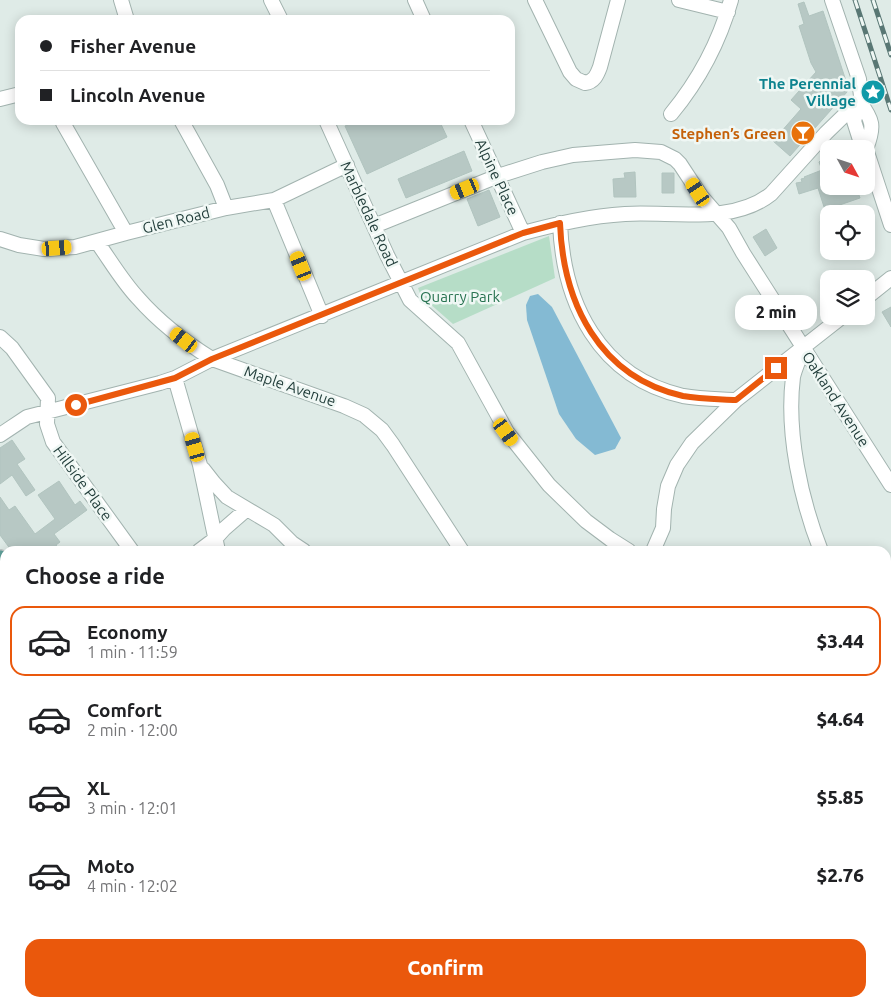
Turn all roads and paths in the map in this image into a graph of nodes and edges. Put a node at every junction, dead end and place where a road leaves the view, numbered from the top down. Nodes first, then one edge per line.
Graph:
1 (121, 0) edge
2 (272, 0) edge
3 (415, 0) edge
4 (535, 0) edge
5 (618, 0) edge
6 (679, 0) edge
7 (832, 0) edge
8 (729, 6) edge
9 (126, 15) edge
10 (279, 15) edge
11 (422, 15) edge
12 (15, 95) edge
13 (0, 99) edge
14 (859, 102) junction
15 (671, 114) dead end
16 (64, 125) edge
17 (184, 125) edge
18 (328, 125) edge
19 (473, 125) edge
20 (868, 140) edge
21 (347, 165) junction
22 (498, 176) junction
23 (875, 177) edge
24 (274, 200) junction
25 (226, 208) junction
26 (716, 213) junction
27 (560, 223) junction
28 (374, 226) junction
29 (891, 226) edge
30 (126, 232) junction
31 (523, 233) junction
32 (0, 239) edge
33 (97, 242) junction
34 (891, 278) edge
35 (401, 284) junction
36 (875, 291) edge
37 (322, 316) junction
38 (832, 325) edge
39 (0, 337) edge
40 (803, 348) junction
41 (212, 359) junction
42 (175, 378) junction
43 (736, 400) junction
44 (48, 412) junction
45 (0, 435) edge
46 (200, 464) junction
47 (891, 485) edge
48 (247, 510) junction
49 (217, 545) edge
50 (128, 546) edge
51 (296, 546) edge
52 (459, 546) edge
53 (621, 546) edge
54 (658, 546) edge
55 (819, 546) edge

1 - 9 street
2 - 10 street
3 - 11 street
4 - 5 street
6 - 8 street
7 - 14 street
8 - 15 street
12 - 13 street
14 - 20 street
14 - 26 street
16 - 30 street
17 - 25 street
18 - 21 street, Marbledale Road
19 - 22 street, Alpine Place
21 - 24 street, Glen Road
21 - 28 street, Marbledale Road
22 - 26 street, Oakland Avenue
22 - 28 street
22 - 31 street, Alpine Place
23 - 29 street
24 - 25 street, Glen Road
24 - 37 street
25 - 30 street, Glen Road
26 - 27 street
26 - 40 street, Oakland Avenue
27 - 31 street
27 - 43 street
28 - 35 street, Marbledale Road
30 - 33 street, Glen Road
31 - 35 street
32 - 33 street, Glen Road
33 - 41 street, Maple Avenue
34 - 36 street
35 - 37 street
35 - 53 street, Marbledale Road
37 - 41 street
38 - 40 street
39 - 44 street, Hillside Place
40 - 43 street
40 - 47 street, Oakland Avenue
40 - 55 street
41 - 42 street
41 - 52 street, Maple Avenue
42 - 44 street
42 - 46 street
43 - 54 street
44 - 45 street
44 - 50 street, Hillside Place
46 - 48 street
46 - 49 street
48 - 49 street
48 - 51 street

